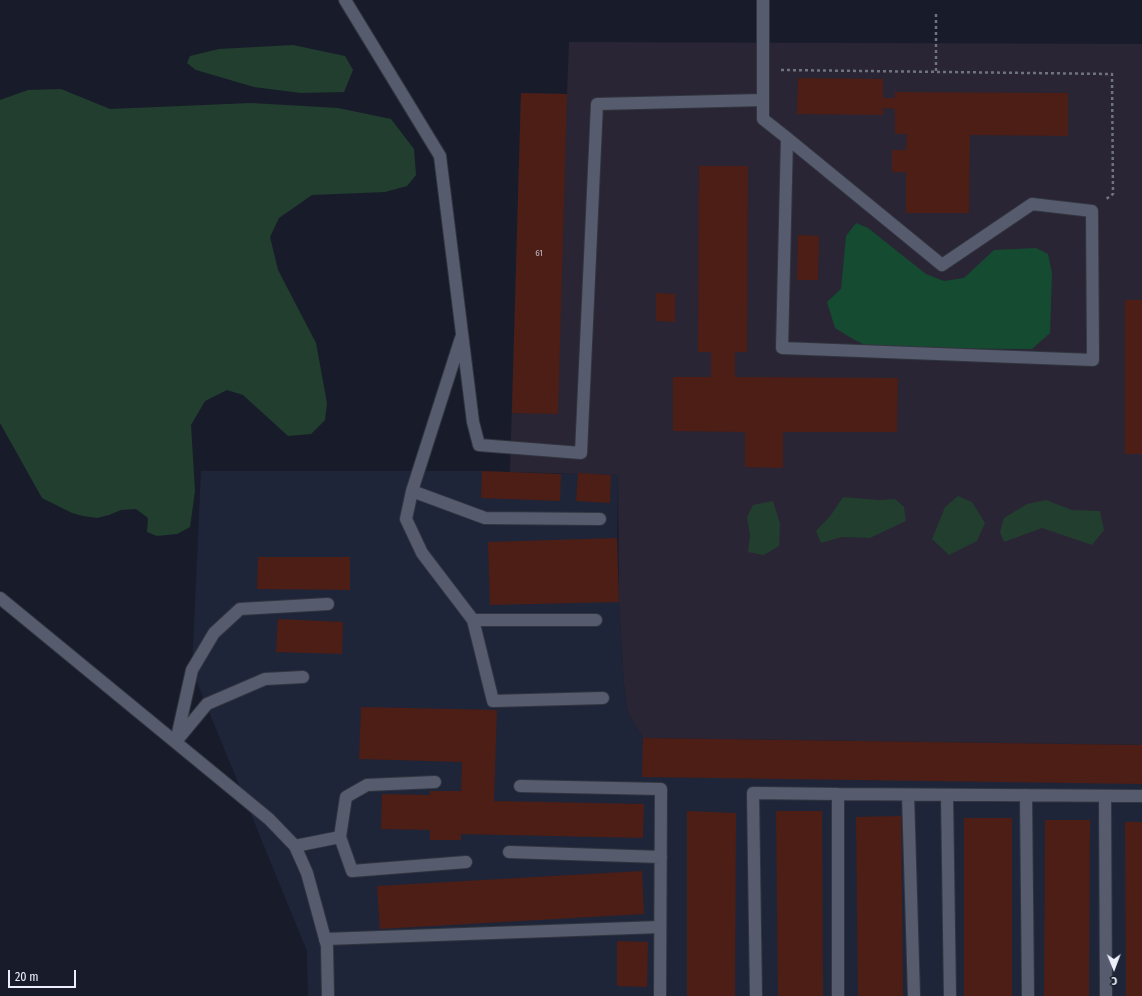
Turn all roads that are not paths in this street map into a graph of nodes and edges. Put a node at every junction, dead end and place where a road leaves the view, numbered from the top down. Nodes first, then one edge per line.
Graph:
1 (345, 0) edge
2 (763, 0) edge
3 (763, 100) junction
4 (787, 138) junction
5 (462, 335) junction
6 (412, 491) junction
7 (600, 519) dead end
8 (0, 598) edge
9 (328, 604) dead end
10 (473, 620) junction
11 (596, 620) dead end
12 (303, 677) dead end
13 (602, 698) dead end
14 (176, 742) junction
15 (435, 782) dead end
16 (520, 786) dead end
17 (838, 794) junction
18 (908, 795) junction
19 (947, 795) junction
20 (1026, 795) junction
21 (1105, 796) junction
22 (1142, 796) edge
23 (340, 837) junction
24 (295, 846) junction
25 (509, 852) dead end
26 (661, 857) junction
27 (466, 862) dead end
28 (660, 927) junction
29 (325, 939) junction
30 (328, 996) edge
31 (660, 996) edge
32 (756, 996) edge
33 (838, 996) edge
34 (914, 996) edge
35 (950, 996) edge
36 (1028, 996) edge
37 (1106, 996) edge

1 - 5 street
2 - 3 street
3 - 4 street
3 - 5 street
4 - 4 street
5 - 6 street
6 - 7 street
6 - 10 street
8 - 14 street
9 - 14 street
10 - 11 street
10 - 13 street
12 - 14 street
14 - 24 street
15 - 23 street
16 - 26 street
17 - 18 street
17 - 32 street
17 - 33 street
18 - 19 street
18 - 34 street
19 - 20 street
19 - 35 street
20 - 21 street
20 - 36 street
21 - 22 street
21 - 37 street
23 - 24 street
23 - 27 street
24 - 29 street
25 - 26 street
26 - 28 street
28 - 29 street
28 - 31 street
29 - 30 street

